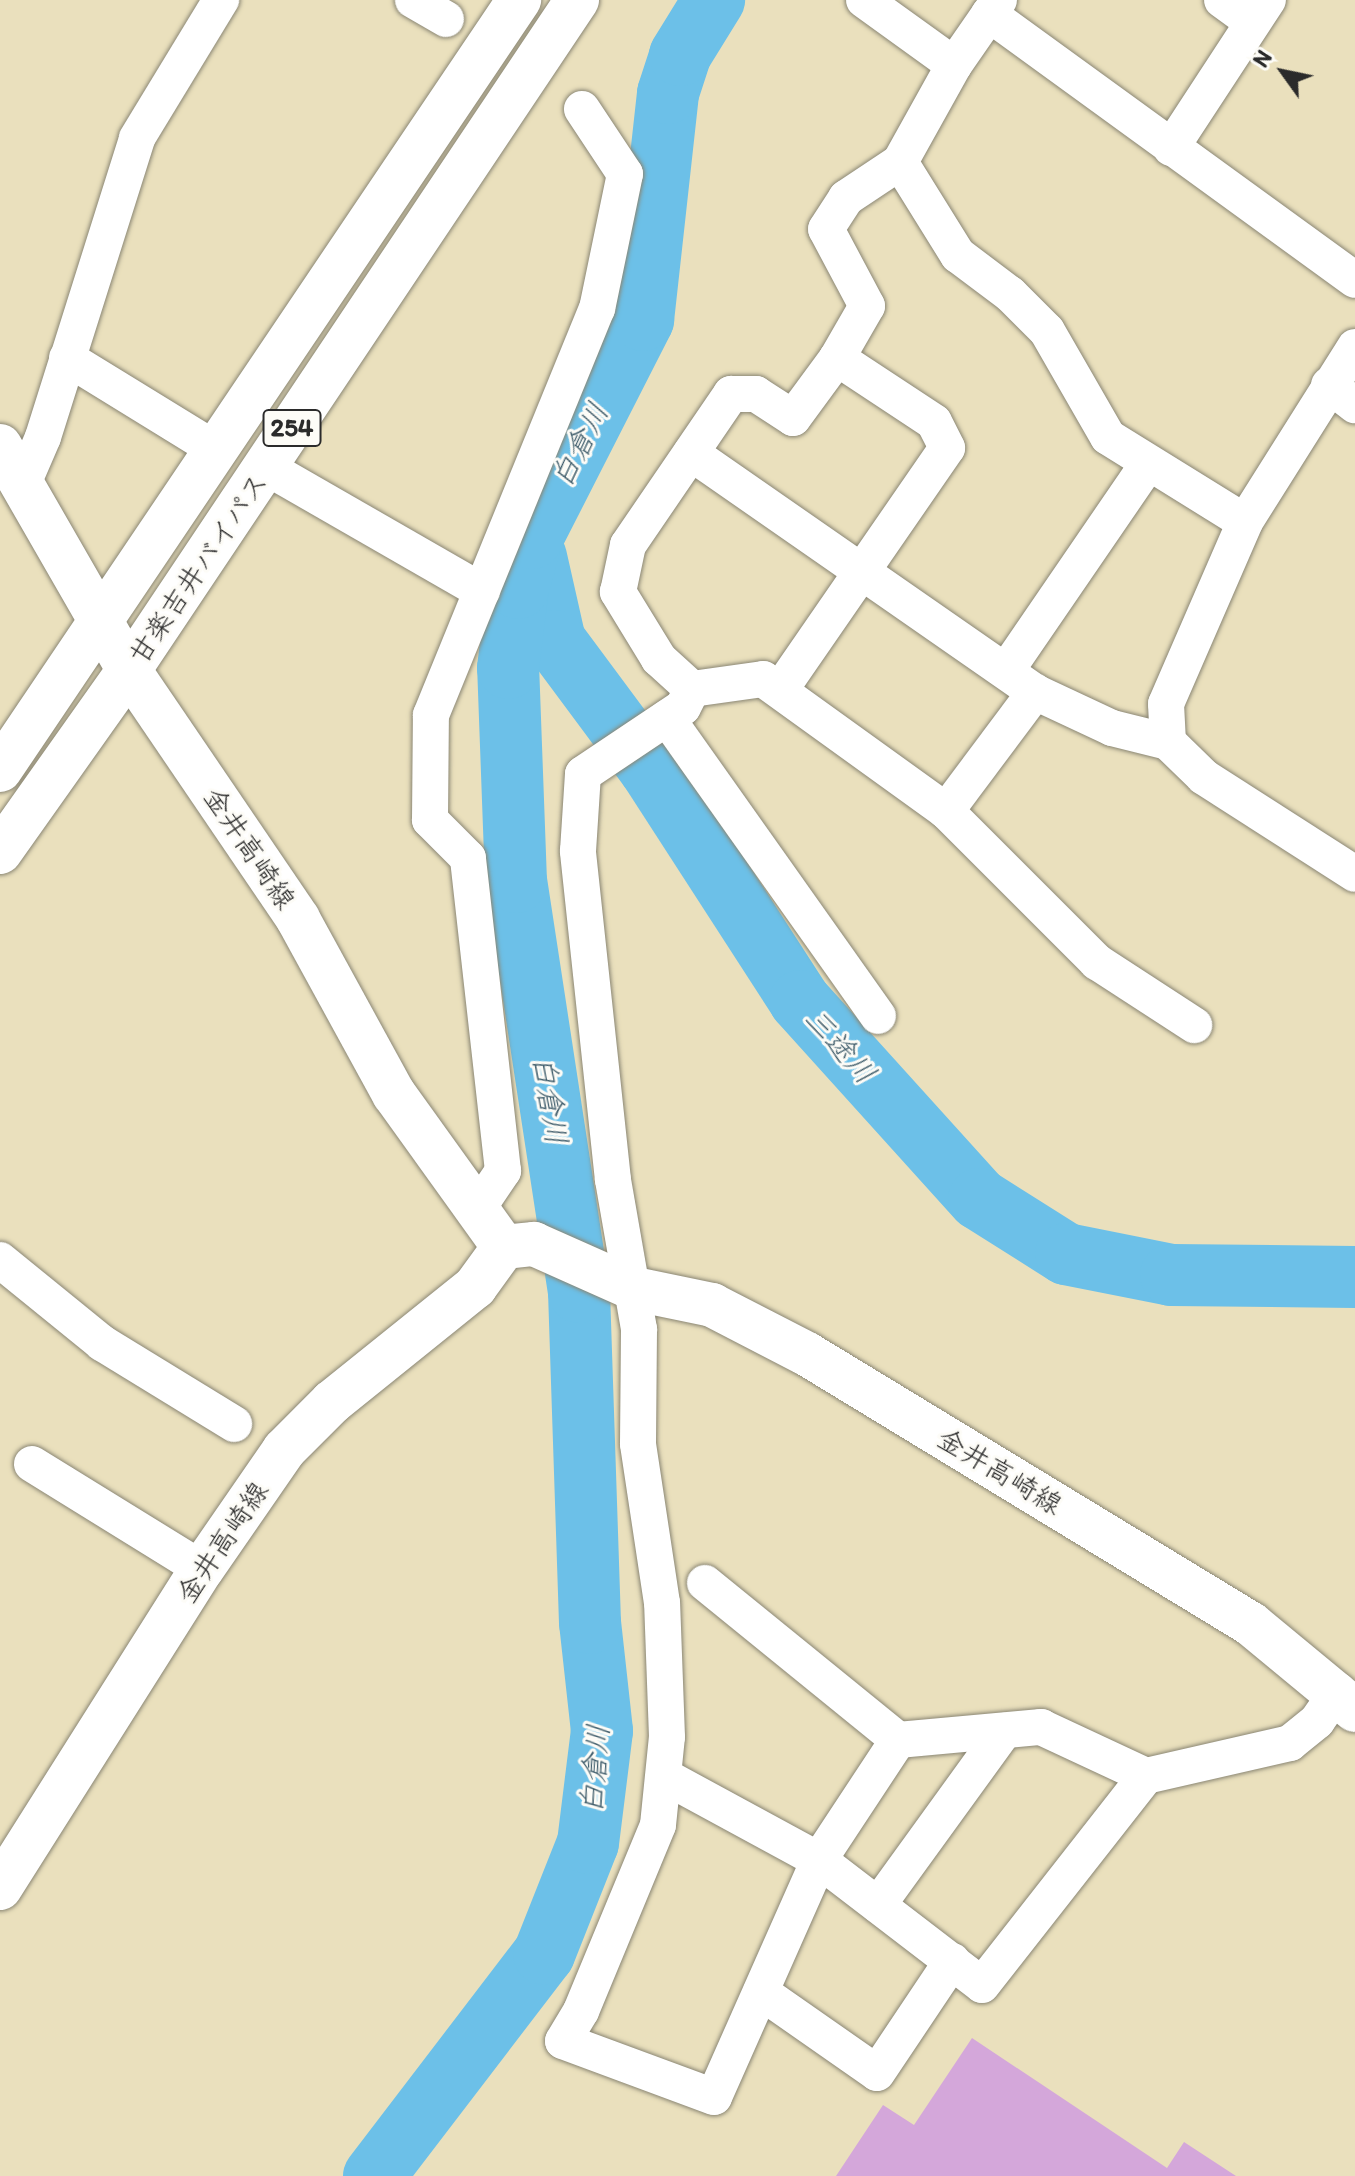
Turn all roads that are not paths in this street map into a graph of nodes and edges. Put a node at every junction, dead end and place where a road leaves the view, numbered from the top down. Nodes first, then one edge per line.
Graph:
1 (221, 0) edge
2 (413, 0) edge
3 (519, 0) edge
4 (577, 0) edge
5 (864, 0) edge
6 (1222, 0) edge
7 (994, 7) edge
8 (1260, 11) edge
9 (446, 19) dead end
10 (954, 65) junction
11 (582, 109) dead end
12 (1171, 148) junction
13 (900, 162) junction
14 (1355, 280) edge
15 (1355, 347) edge
16 (67, 358) junction
17 (837, 358) junction
18 (1342, 395) edge
19 (0, 446) edge
20 (215, 449) junction
21 (691, 453) junction
22 (1147, 465) junction
23 (266, 467) junction
24 (22, 486) junction
25 (1245, 522) junction
26 (862, 572) junction
27 (482, 591) junction
28 (100, 624) junction
29 (129, 670) junction
30 (1006, 671) junction
31 (692, 689) junction
32 (780, 690) junction
33 (1035, 692) junction
34 (655, 726) junction
35 (1168, 742) junction
36 (0, 770) edge
37 (946, 811) junction
38 (0, 852) edge
39 (1355, 874) edge
40 (878, 1016) dead end
41 (1194, 1025) dead end
42 (478, 1208) junction
43 (519, 1246) junction
44 (0, 1260) edge
45 (627, 1285) junction
46 (234, 1424) dead end
47 (32, 1464) dead end
48 (202, 1569) junction
49 (705, 1583) dead end
50 (1346, 1700) edge
51 (1004, 1731) junction
52 (898, 1740) junction
53 (664, 1776) junction
54 (1146, 1776) junction
55 (819, 1860) junction
56 (0, 1888) edge
57 (878, 1905) junction
58 (952, 1961) junction
59 (761, 1992) junction

1 - 16 street
2 - 9 street
3 - 20 main road, 甘楽吉井バイパス / 254
4 - 23 main road, 甘楽吉井バイパス / 254
5 - 10 street
6 - 8 street
7 - 10 street
7 - 12 street
8 - 12 street
10 - 13 street
11 - 27 street
12 - 14 street
13 - 17 street
13 - 22 street
15 - 18 street
16 - 20 street
16 - 24 street
17 - 21 street
17 - 26 street
18 - 25 street
19 - 24 main road, 金井高崎線
20 - 28 main road, 甘楽吉井バイパス / 254
21 - 26 street
21 - 31 street
22 - 25 street
22 - 30 street
23 - 27 street
23 - 29 main road, 甘楽吉井バイパス / 254
24 - 28 main road, 金井高崎線
25 - 35 street
26 - 30 street
26 - 32 street
27 - 42 street
28 - 29 main road, 金井高崎線
28 - 36 main road, 甘楽吉井バイパス / 254
29 - 38 main road, 甘楽吉井バイパス / 254
29 - 42 main road, 金井高崎線
30 - 33 street
31 - 32 street
31 - 34 street
32 - 37 street
33 - 35 street
33 - 37 street
34 - 40 street
34 - 45 street
35 - 39 street
37 - 41 street
42 - 43 main road, 金井高崎線
43 - 45 main road, 金井高崎線
43 - 48 main road, 金井高崎線
44 - 46 street
45 - 50 main road, 金井高崎線
45 - 53 street
47 - 48 street
48 - 56 main road, 金井高崎線
49 - 52 street
50 - 54 street
51 - 52 street
51 - 54 street
51 - 57 street
52 - 55 street
53 - 55 street
53 - 59 street
54 - 58 street
55 - 57 street
55 - 59 street
57 - 58 street
58 - 59 street

